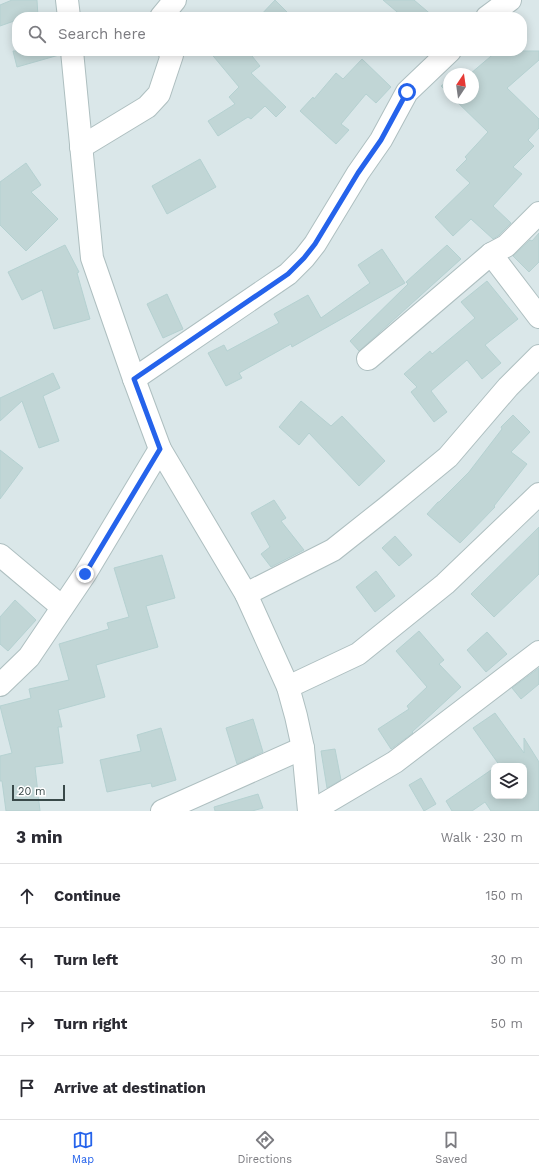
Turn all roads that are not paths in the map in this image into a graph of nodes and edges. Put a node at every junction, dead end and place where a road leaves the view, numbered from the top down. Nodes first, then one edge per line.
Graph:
1 (67, 0) edge
2 (175, 0) edge
3 (510, 0) edge
4 (68, 12) edge
5 (165, 12) edge
6 (494, 12) edge
7 (72, 56) edge
8 (172, 56) edge
9 (445, 56) edge
10 (81, 148) junction
11 (539, 213) edge
12 (491, 254) junction
13 (539, 317) edge
14 (539, 356) edge
15 (368, 359) dead end
16 (134, 379) junction
17 (160, 449) junction
18 (539, 494) edge
19 (0, 555) edge
20 (246, 594) junction
21 (62, 607) junction
22 (539, 652) edge
23 (0, 685) edge
24 (288, 687) junction
25 (303, 748) junction
26 (162, 811) edge
27 (310, 811) edge

1 - 4 street
2 - 5 street
3 - 6 street
7 - 10 street
8 - 10 street
9 - 16 street
10 - 16 street
11 - 12 street
12 - 13 street
12 - 15 street
14 - 20 street
16 - 17 street
17 - 20 street
17 - 21 street
18 - 24 street
19 - 21 street
20 - 24 street
21 - 23 street
22 - 27 street
24 - 25 street
25 - 26 street
25 - 27 street

